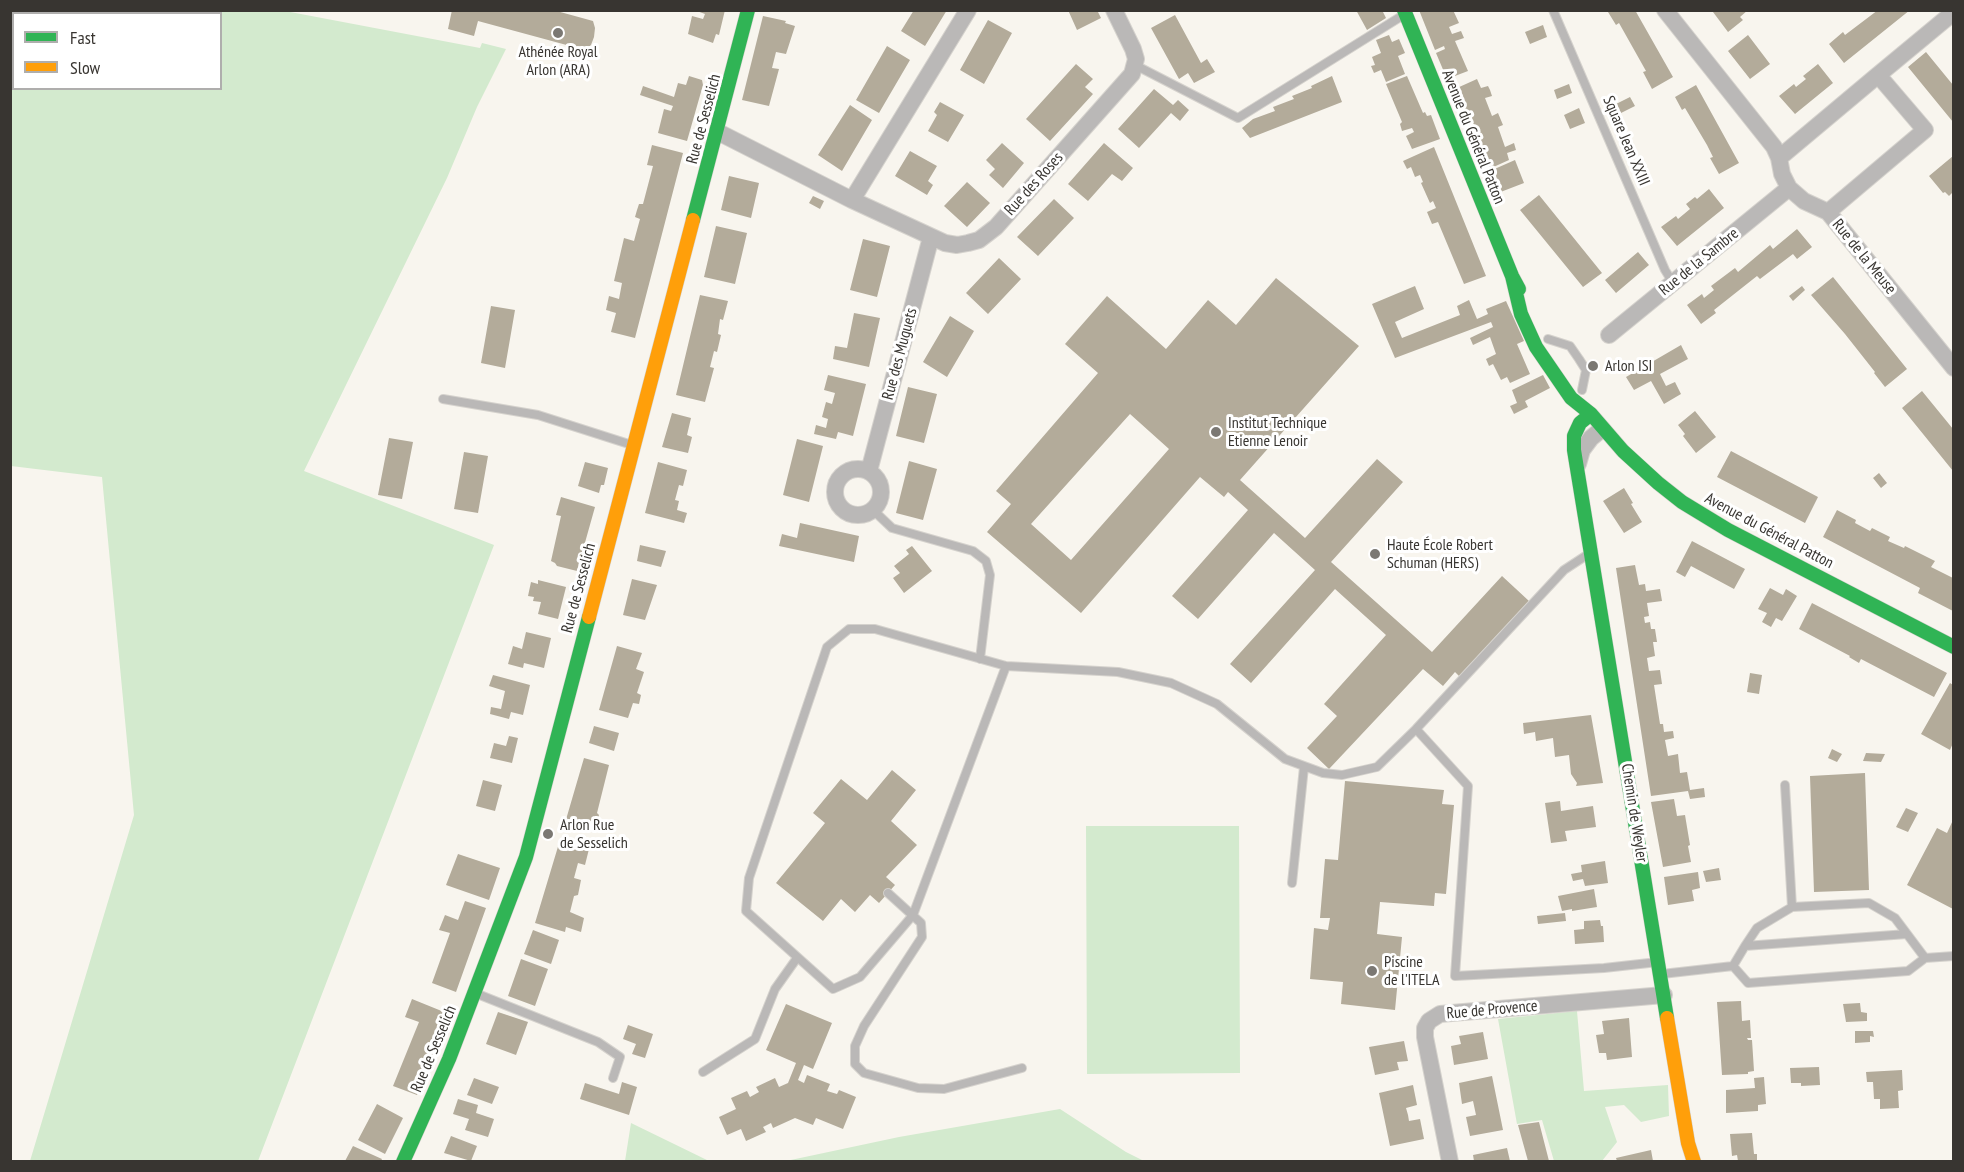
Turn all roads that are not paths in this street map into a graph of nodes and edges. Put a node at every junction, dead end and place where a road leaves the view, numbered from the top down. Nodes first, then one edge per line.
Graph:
1 (748, 10) edge
2 (968, 10) edge
3 (1114, 10) edge
4 (1553, 10) edge
5 (1405, 12) edge
6 (1670, 12) edge
7 (1953, 12) edge
8 (1135, 65) junction
9 (1878, 75) junction
10 (718, 132) junction
11 (1779, 158) junction
12 (1789, 188) junction
13 (852, 200) junction
14 (1828, 212) junction
15 (931, 237) junction
16 (1512, 276) junction
17 (1672, 284) junction
18 (1609, 335) dead end
19 (1548, 339) junction
20 (1561, 358) dead end
21 (1953, 368) edge
22 (1572, 375) dead end
23 (1582, 390) junction
24 (443, 399) dead end
25 (1591, 414) junction
26 (1602, 429) junction
27 (633, 445) junction
28 (1578, 464) junction
29 (869, 471) junction
30 (873, 510) junction
31 (1592, 552) junction
32 (1953, 647) edge
33 (980, 659) junction
34 (1006, 666) junction
35 (1416, 729) junction
36 (1304, 767) junction
37 (1785, 784) dead end
38 (1292, 884) dead end
39 (888, 892) dead end
40 (1792, 907) junction
41 (913, 915) junction
42 (1907, 934) junction
43 (1745, 946) junction
44 (1953, 956) edge
45 (797, 958) junction
46 (1924, 958) junction
47 (1733, 966) junction
48 (1660, 968) junction
49 (475, 993) junction
50 (1664, 995) junction
51 (1022, 1068) dead end
52 (703, 1072) dead end
53 (613, 1078) dead end
54 (403, 1161) edge
55 (1450, 1161) edge
56 (1694, 1161) edge

1 - 10 street, Rue de Sesselich
2 - 13 street
3 - 8 street
4 - 17 lane, Square Jean XXIII
5 - 8 lane
5 - 16 street, Avenue du Général Patton
6 - 11 street
7 - 9 street
8 - 15 street, Rue des Roses
9 - 11 street
9 - 14 street
10 - 13 street, Rue des Roses
10 - 27 street, Rue de Sesselich
11 - 12 street
12 - 14 street, Rue de la Meuse
12 - 17 street, Rue de la Sambre
13 - 15 street, Rue des Roses
14 - 21 street, Rue de la Meuse
15 - 29 street, Rue des Muguets
16 - 19 street, Avenue du Général Patton
16 - 25 street, Avenue du Général Patton
17 - 18 street, Rue de la Sambre
19 - 20 street, Avenue du Général Patton
19 - 23 lane
22 - 23 street, Avenue du Général Patton
23 - 25 street, Avenue du Général Patton
24 - 27 lane
25 - 26 street, Avenue du Général Patton
25 - 28 street, Chemin de Weyler
26 - 28 street
26 - 32 street, Avenue du Général Patton
27 - 49 street, Rue de Sesselich
28 - 31 street, Chemin de Weyler
29 - 30 street
29 - 30 street
30 - 33 lane
31 - 35 lane
31 - 48 street, Chemin de Weyler
33 - 34 lane
33 - 45 lane
34 - 36 lane
34 - 41 lane
35 - 36 lane
35 - 48 lane
36 - 38 lane
37 - 40 lane
39 - 41 lane
40 - 42 lane
40 - 43 lane
41 - 45 lane
41 - 51 lane
42 - 43 lane
42 - 46 lane
43 - 47 lane
44 - 46 lane
45 - 52 lane
46 - 47 lane
47 - 48 lane
48 - 50 street, Chemin de Weyler
49 - 53 lane
49 - 54 street, Rue de Sesselich
50 - 55 street, Rue de Provence
50 - 56 street, Chemin de Weyler

